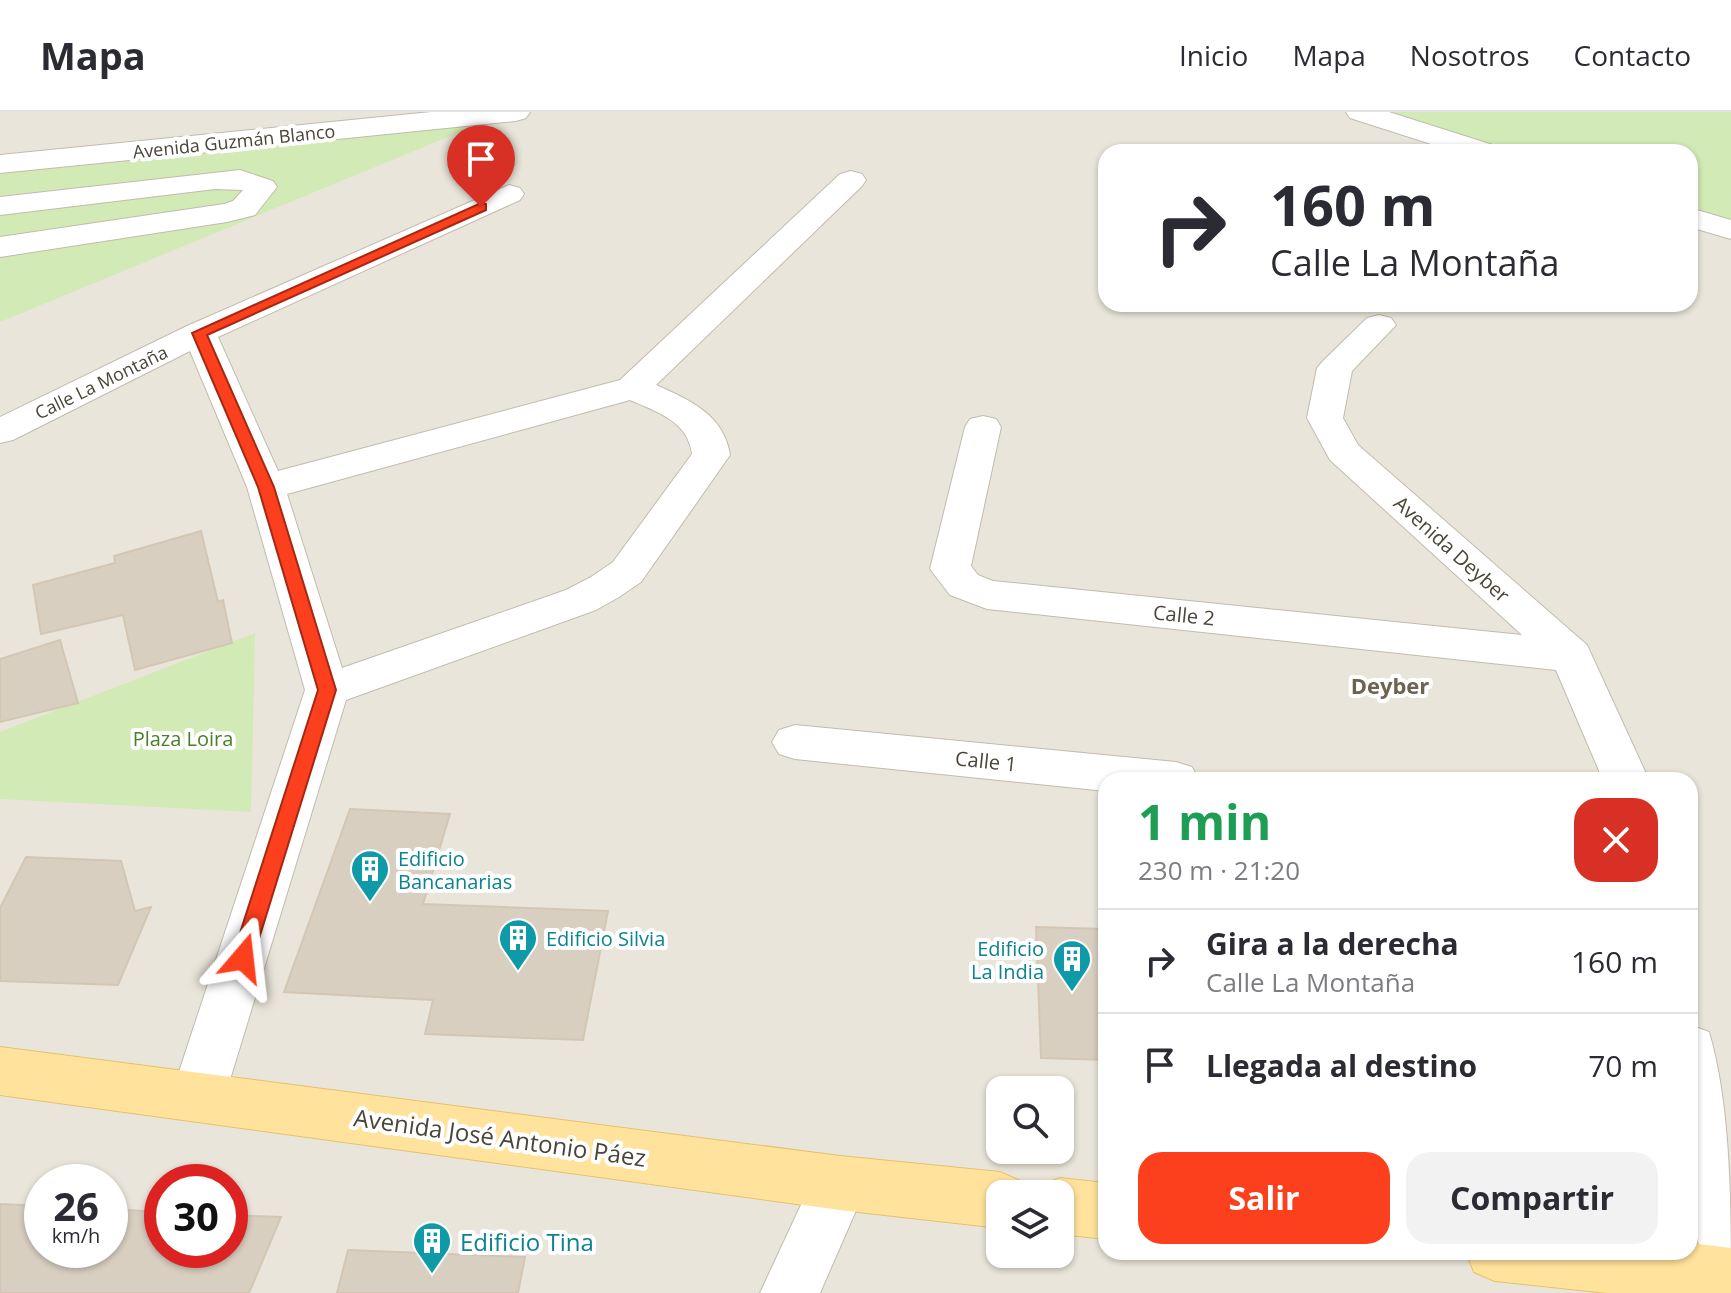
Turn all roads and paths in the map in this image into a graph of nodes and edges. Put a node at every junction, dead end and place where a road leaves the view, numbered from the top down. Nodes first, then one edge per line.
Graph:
1 (516, 112) edge
2 (1360, 112) edge
3 (224, 114) edge
4 (474, 114) edge
5 (0, 143) edge
6 (1461, 144) edge
7 (0, 164) edge
8 (851, 180) dead end
9 (509, 194) dead end
10 (0, 206) edge
11 (1698, 220) edge
12 (1731, 230) edge
13 (0, 247) edge
14 (1379, 325) dead end
15 (199, 333) junction
16 (633, 388) junction
17 (983, 427) dead end
18 (0, 432) edge
19 (266, 487) junction
20 (1572, 656) junction
21 (327, 690) junction
22 (795, 742) dead end
23 (1098, 772) edge
24 (1623, 772) edge
25 (0, 1071) edge
26 (1698, 1090) edge
27 (198, 1096) junction
28 (840, 1183) junction
29 (986, 1199) edge
30 (1074, 1208) edge
31 (1098, 1210) edge
32 (1731, 1258) edge
33 (1571, 1260) edge
34 (1731, 1277) edge
35 (790, 1293) edge

1 - 4 street, Avenida Guzmán Blanco
2 - 6 street
3 - 5 street
4 - 7 street, Avenida Guzmán Blanco
8 - 16 street
9 - 15 street, Calle La Montaña
10 - 13 street
11 - 12 street
14 - 20 street, Avenida Deyber
15 - 18 street, Calle La Montaña
15 - 19 street
16 - 19 street
16 - 21 street
17 - 20 street, Calle 2
19 - 21 street
20 - 24 street, Avenida Deyber
21 - 27 street
22 - 23 street, Calle 1
25 - 27 main road, Avenida José Antonio Páez
26 - 32 street
27 - 28 main road, Avenida José Antonio Páez
28 - 29 main road, Avenida José Antonio Páez
28 - 35 street
30 - 31 main road
33 - 34 main road

